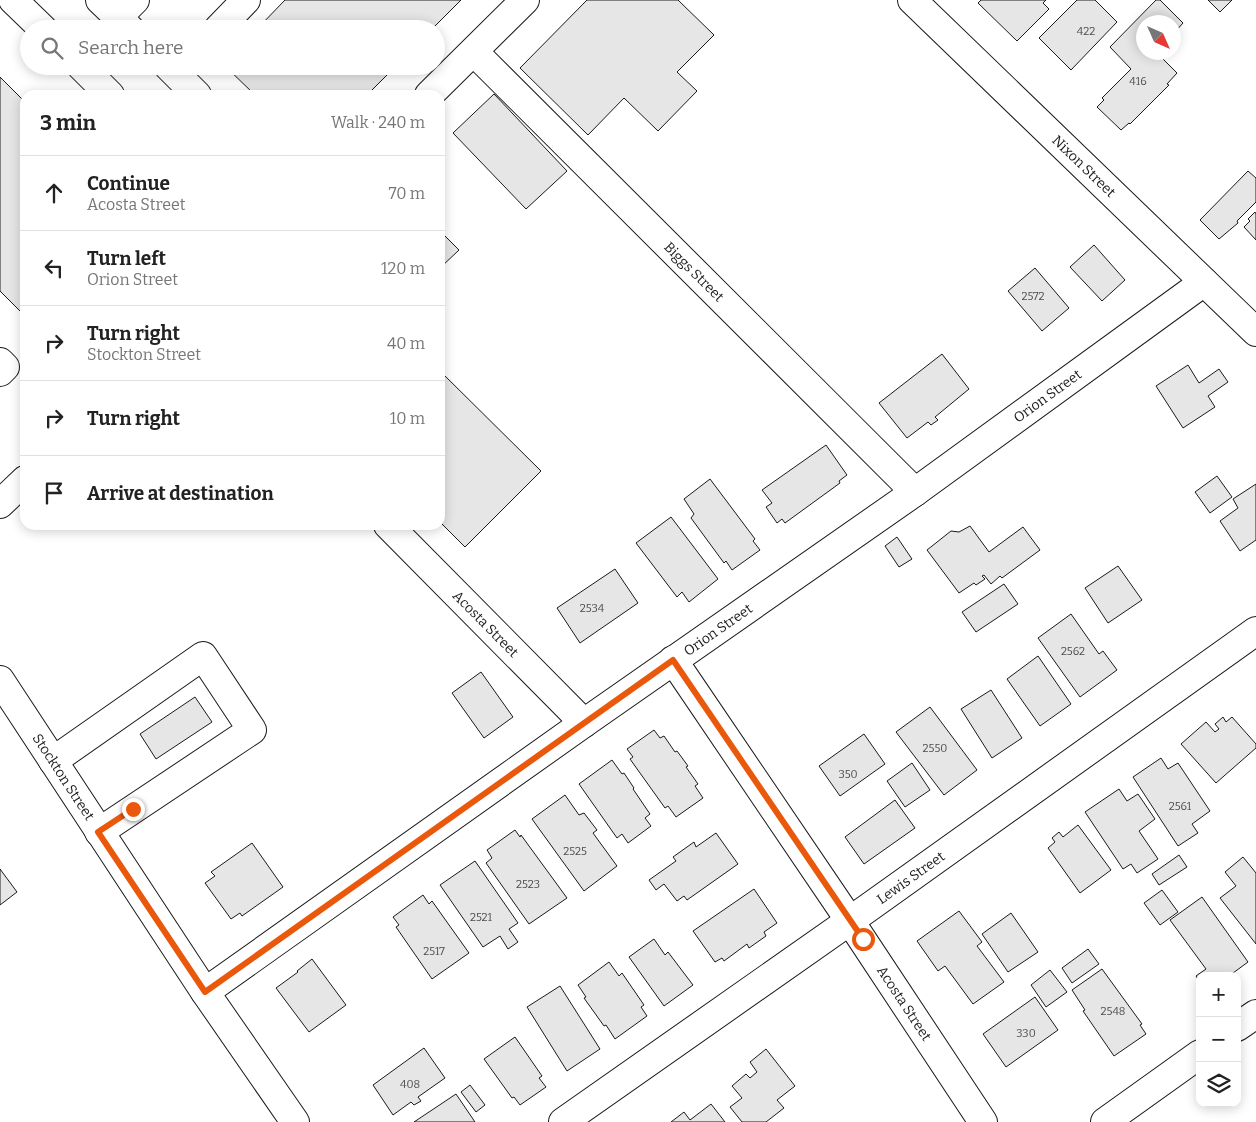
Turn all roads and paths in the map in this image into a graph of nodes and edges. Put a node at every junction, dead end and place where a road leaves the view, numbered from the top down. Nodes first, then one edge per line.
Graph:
1 (13, 0) edge
2 (246, 0) edge
3 (525, 0) edge
4 (912, 0) edge
5 (33, 20) edge
6 (227, 20) edge
7 (474, 52) junction
8 (89, 75) edge
9 (181, 75) edge
10 (105, 90) edge
11 (194, 90) edge
12 (434, 90) edge
13 (1204, 282) junction
14 (1256, 332) edge
15 (0, 362) edge
16 (0, 372) edge
17 (20, 485) edge
18 (914, 492) junction
19 (0, 504) edge
20 (393, 530) edge
21 (1256, 631) edge
22 (673, 660) junction
23 (0, 680) edge
24 (584, 722) junction
25 (53, 761) junction
26 (98, 832) junction
27 (850, 921) junction
28 (205, 992) junction
29 (1256, 1014) edge
30 (1241, 1024) edge
31 (1196, 1057) edge
32 (295, 1122) edge
33 (563, 1122) edge
34 (983, 1122) edge
35 (1105, 1122) edge

1 - 5 street
2 - 6 street
3 - 7 street
4 - 13 street, Nixon Street
7 - 12 street
7 - 18 street, Biggs Street
8 - 10 street
9 - 11 street
13 - 14 street, Nixon Street
13 - 18 street, Orion Street
15 - 16 street
17 - 19 street
18 - 22 street, Orion Street
20 - 24 street, Acosta Street
21 - 27 street, Lewis Street
22 - 24 street, Orion Street
22 - 27 street, Acosta Street
23 - 25 street, Stockton Street
24 - 28 street, Orion Street
25 - 26 street, Stockton Street
25 - 26 street
26 - 28 street, Stockton Street
27 - 33 street, Lewis Street
27 - 34 street, Acosta Street
28 - 32 street, Stockton Street
29 - 30 street
31 - 35 street

